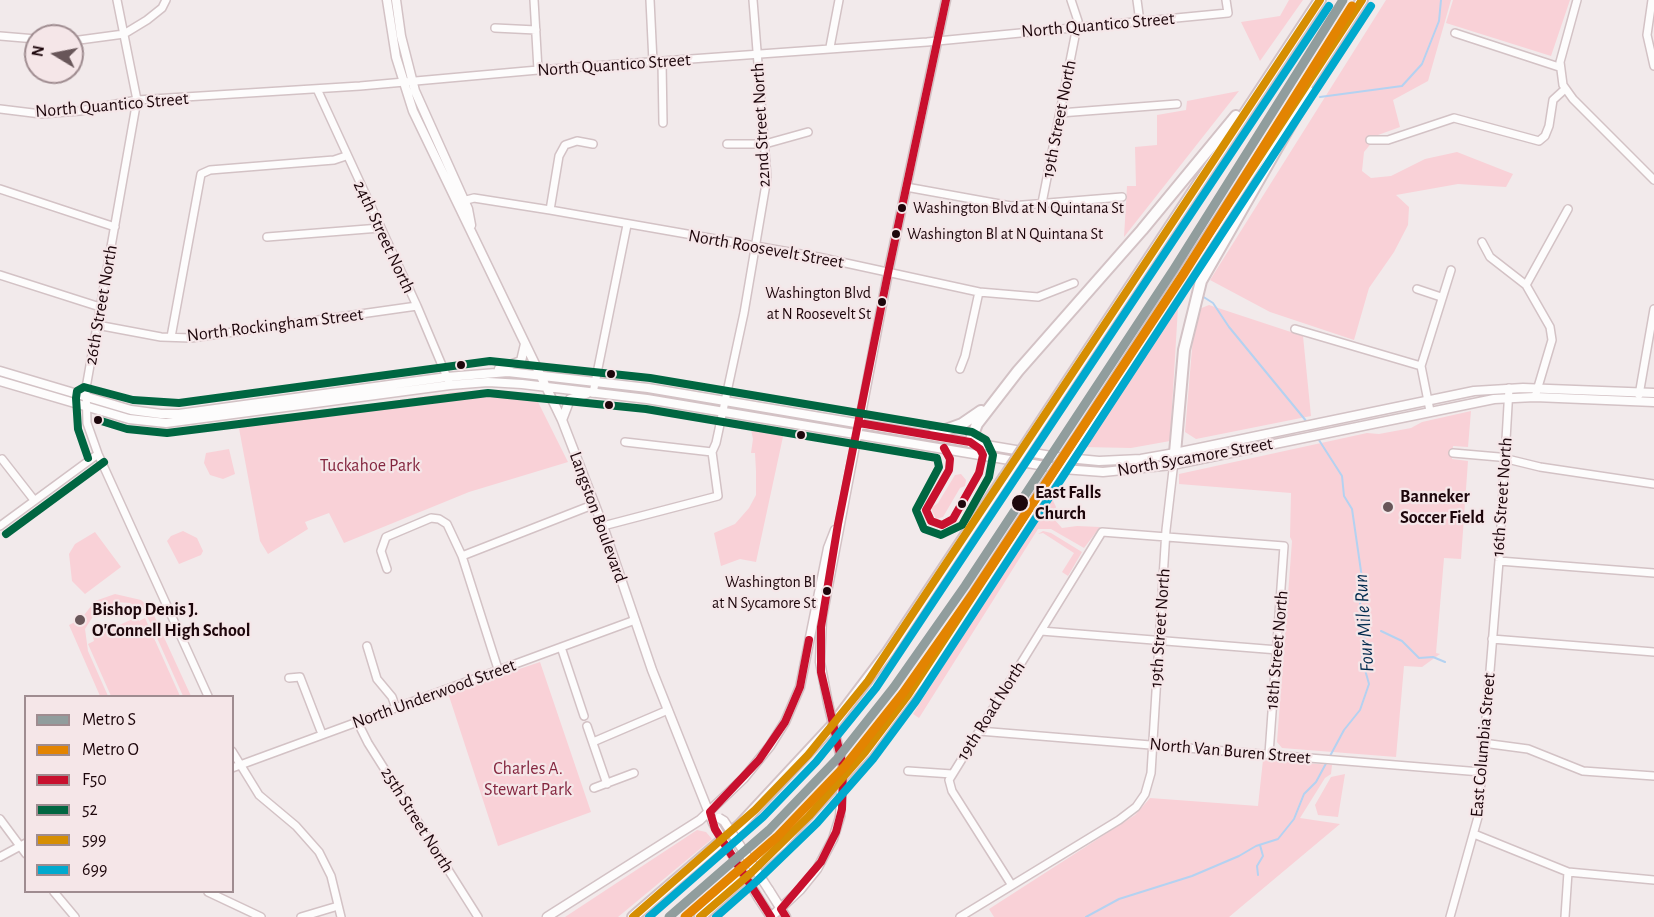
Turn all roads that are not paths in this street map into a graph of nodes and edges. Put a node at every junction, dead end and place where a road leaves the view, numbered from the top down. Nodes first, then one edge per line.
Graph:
1 (117, 0) edge
2 (166, 0) edge
3 (387, 0) edge
4 (396, 0) edge
5 (534, 0) edge
6 (650, 0) edge
7 (753, 0) edge
8 (839, 0) edge
9 (946, 0) edge
10 (1071, 0) edge
11 (1137, 0) edge
12 (1226, 0) edge
13 (1320, 0) edge
14 (1362, 0) edge
15 (1576, 0) edge
16 (1652, 0) edge
17 (1140, 22) junction
18 (495, 28) dead end
19 (1077, 28) junction
20 (536, 30) junction
21 (1455, 33) dead end
22 (124, 34) junction
23 (0, 36) edge
24 (24, 38) edge
25 (84, 39) edge
26 (937, 41) junction
27 (830, 47) junction
28 (757, 54) junction
29 (1284, 55) junction
30 (1326, 56) junction
31 (653, 62) junction
32 (662, 62) junction
33 (1654, 66) edge
34 (1559, 67) junction
35 (538, 70) junction
36 (407, 81) junction
37 (317, 88) junction
38 (1565, 89) junction
39 (137, 100) junction
40 (1177, 104) dead end
41 (0, 109) edge
42 (1060, 113) junction
43 (663, 123) dead end
44 (808, 132) dead end
45 (1370, 140) dead end
46 (593, 144) dead end
47 (727, 144) dead end
48 (765, 144) junction
49 (346, 156) junction
50 (1654, 180) edge
51 (906, 187) junction
52 (0, 189) edge
53 (1122, 197) dead end
54 (460, 202) junction
55 (1042, 203) junction
56 (1568, 209) dead end
57 (550, 210) junction
58 (627, 225) junction
59 (115, 227) junction
60 (380, 228) junction
61 (267, 237) dead end
62 (1482, 242) dead end
63 (755, 246) junction
64 (1451, 270) dead end
65 (888, 273) junction
66 (0, 275) edge
67 (1074, 283) dead end
68 (1526, 285) junction
69 (1417, 289) dead end
70 (980, 292) junction
71 (1441, 297) junction
72 (417, 306) junction
73 (100, 307) junction
74 (1654, 309) edge
75 (97, 325) junction
76 (1296, 329) dead end
77 (171, 337) junction
78 (525, 344) junction
79 (1420, 366) junction
80 (960, 369) dead end
81 (0, 371) edge
82 (490, 371) junction
83 (540, 375) junction
84 (0, 381) edge
85 (449, 381) junction
86 (594, 382) junction
87 (1008, 386) junction
88 (546, 387) junction
89 (45, 389) junction
90 (1536, 392) junction
91 (593, 393) junction
92 (1508, 393) junction
93 (1654, 393) edge
94 (1639, 398) junction
95 (1428, 399) junction
96 (725, 400) junction
97 (86, 402) junction
98 (1654, 402) edge
99 (723, 411) junction
100 (1430, 411) junction
101 (562, 420) junction
102 (859, 423) junction
103 (857, 434) junction
104 (932, 435) junction
105 (625, 442) dead end
106 (968, 447) junction
107 (712, 452) junction
108 (1452, 453) dead end
109 (98, 454) junction
110 (2, 459) dead end
111 (1174, 459) junction
112 (1505, 459) junction
113 (1654, 484) edge
114 (34, 500) junction
115 (595, 504) junction
116 (838, 524) junction
117 (0, 526) edge
118 (603, 526) junction
119 (1167, 536) junction
120 (462, 556) junction
121 (1499, 561) junction
122 (387, 569) dead end
123 (1654, 573) edge
124 (1494, 605) joint
125 (635, 620) junction
126 (1041, 631) junction
127 (1492, 639) junction
128 (1159, 641) junction
129 (367, 646) dead end
130 (561, 647) junction
131 (1278, 650) junction
132 (1654, 652) edge
133 (498, 669) junction
134 (289, 678) dead end
135 (208, 695) edge
136 (396, 708) junction
137 (668, 710) junction
138 (584, 716) dead end
139 (358, 723) junction
140 (588, 726) dead end
141 (979, 731) junction
142 (322, 735) junction
143 (593, 742) junction
144 (1483, 743) junction
145 (1152, 745) junction
146 (234, 754) edge
147 (1269, 754) junction
148 (241, 765) junction
149 (234, 767) edge
150 (908, 771) dead end
151 (634, 772) dead end
152 (1480, 772) junction
153 (952, 774) junction
154 (1654, 776) edge
155 (607, 783) junction
156 (594, 788) dead end
157 (710, 812) junction
158 (0, 819) edge
159 (716, 820) junction
160 (1474, 834) junction
161 (23, 845) edge
162 (0, 857) edge
163 (1568, 872) junction
164 (1654, 880) edge
165 (1011, 884) junction
166 (56, 893) edge
167 (212, 893) edge
168 (338, 906) junction
169 (784, 913) edge
170 (75, 917) edge
171 (261, 917) edge
172 (301, 917) edge
173 (341, 917) edge
174 (478, 917) edge
175 (547, 917) edge
176 (633, 917) edge
177 (700, 917) edge
178 (771, 917) edge
179 (960, 917) edge
180 (1450, 917) edge
181 (1565, 917) edge

1 - 22 street, 26th Street North
2 - 22 street
3 - 36 main road, Langston Boulevard
4 - 36 main road, Langston Boulevard
5 - 20 street
6 - 31 street
7 - 28 street, 22nd Street North
8 - 27 street
9 - 26 main road
10 - 19 street, 19th Street North
11 - 17 street
12 - 17 street, North Quantico Street
13 - 29 highway
14 - 30 highway
15 - 34 street
16 - 33 street
17 - 19 street, North Quantico Street
18 - 20 street
19 - 26 street, North Quantico Street
19 - 42 street, 19th Street North
20 - 35 street
21 - 34 street
22 - 25 street
22 - 39 street, 26th Street North
23 - 24 street
26 - 27 street, North Quantico Street
26 - 51 main road
27 - 28 street, North Quantico Street
28 - 32 street, North Quantico Street
28 - 48 street, 22nd Street North
29 - 87 highway
29 - 176 highway, bridge
30 - 111 highway
30 - 177 highway, bridge
31 - 32 street, North Quantico Street
31 - 35 street, North Quantico Street
32 - 43 street
34 - 38 street
35 - 36 street, North Quantico Street
36 - 37 street, North Quantico Street
36 - 54 main road, Langston Boulevard
37 - 39 street, North Quantico Street
37 - 49 street, 24th Street North
38 - 45 street
38 - 50 street
39 - 41 street, North Quantico Street
39 - 59 street, 26th Street North
40 - 42 street
42 - 55 street, 19th Street North
44 - 48 street
46 - 57 street
47 - 48 street
48 - 63 street, 22nd Street North
49 - 60 street, 24th Street North
49 - 77 street
51 - 55 street
51 - 65 main road
52 - 59 street
53 - 55 street
54 - 57 street, North Roosevelt Street
54 - 78 main road, Langston Boulevard
56 - 68 street
57 - 58 street, North Roosevelt Street
58 - 63 street, North Roosevelt Street
58 - 86 street
59 - 73 street, 26th Street North
60 - 61 street
60 - 72 street, 24th Street North
62 - 68 street
63 - 65 street, North Roosevelt Street
63 - 96 street, 22nd Street North
64 - 71 street
65 - 70 street, North Roosevelt Street
65 - 102 main road
66 - 73 street
67 - 70 street, North Roosevelt Street
68 - 90 street
69 - 71 street
70 - 80 street
71 - 79 street
72 - 77 street, North Rockingham Street
72 - 85 street, 24th Street North
73 - 75 street, 26th Street North
74 - 94 street
75 - 77 street, North Rockingham Street
75 - 97 street, 26th Street North
76 - 79 street
78 - 82 main road
78 - 83 main road, Langston Boulevard
79 - 95 street
81 - 89 main road, North Sycamore Street
82 - 83 main road, North Sycamore Street
82 - 85 main road, North Sycamore Street
83 - 86 main road, North Sycamore Street
83 - 88 main road, Langston Boulevard
84 - 89 main road, North Sycamore Street
85 - 88 main road, North Sycamore Street
85 - 97 main road, North Sycamore Street
86 - 91 street
86 - 96 main road, North Sycamore Street
87 - 104 highway
87 - 106 highway
88 - 91 main road, North Sycamore Street
88 - 101 main road, Langston Boulevard
89 - 97 main road, North Sycamore Street
90 - 92 main road
90 - 94 main road
91 - 99 main road, North Sycamore Street
91 - 101 main road
92 - 95 main road
92 - 100 main road
92 - 112 street, 16th Street North
93 - 94 main road
94 - 98 main road
95 - 100 street
95 - 111 main road, North Sycamore Street
96 - 99 street, 22nd Street North
96 - 102 main road, North Sycamore Street
97 - 109 street, 26th Street North
99 - 103 main road, North Sycamore Street
99 - 107 street, 22nd Street North
100 - 111 main road, North Sycamore Street
101 - 115 main road, Langston Boulevard
102 - 103 main road
102 - 104 main road, North Sycamore Street
103 - 106 main road, North Sycamore Street
103 - 116 main road
104 - 106 main road, North Sycamore Street
105 - 107 street
106 - 111 main road, North Sycamore Street
107 - 118 street, 22nd Street North
108 - 112 street
109 - 114 street
109 - 135 street, 26th Street North
110 - 114 street
111 - 119 street, 19th Street North
112 - 113 street
112 - 121 street, 16th Street North
114 - 117 street
115 - 118 main road, Langston Boulevard
115 - 120 street
116 - 157 main road
116 - 169 main road, bridge
118 - 125 main road, Langston Boulevard
119 - 126 street, 19th Road North
119 - 128 street, 19th Street North
119 - 131 street, 18th Street North
120 - 122 street
120 - 133 street
121 - 123 street
121 - 124 street, 16th Street North
124 - 127 street, East Columbia Street
125 - 130 street, North Underwood Street
125 - 137 main road, Langston Boulevard
126 - 128 street
126 - 141 street, 19th Road North
127 - 132 street
127 - 144 street, East Columbia Street
128 - 131 street
128 - 145 street, 19th Street North
129 - 136 street
130 - 133 street, North Underwood Street
130 - 138 street
131 - 147 street, 18th Street North
133 - 136 street, North Underwood Street
134 - 142 street
136 - 139 street, North Underwood Street
137 - 143 street
137 - 157 main road, Langston Boulevard
139 - 142 street, North Underwood Street
139 - 174 street, 25th Street North
140 - 143 street
141 - 145 street, North Van Buren Street
141 - 153 street, 19th Road North
142 - 148 street, North Underwood Street
143 - 155 street
144 - 152 street, East Columbia Street
144 - 154 street
145 - 147 street, North Van Buren Street
145 - 165 street, 19th Street North
146 - 148 street
147 - 152 street, North Van Buren Street
148 - 149 street, North Underwood Street
148 - 168 street
150 - 153 street
151 - 155 street
152 - 160 street, East Columbia Street
153 - 165 street, 19th Road North
155 - 156 street
157 - 159 main road
157 - 175 main road
158 - 161 street
159 - 169 main road, bridge
159 - 178 main road, bridge
160 - 163 street
160 - 180 street, East Columbia Street
161 - 162 street
163 - 164 street
163 - 181 street
165 - 179 street
166 - 170 street
167 - 171 street
168 - 172 street
168 - 173 street
169 - 178 main road

